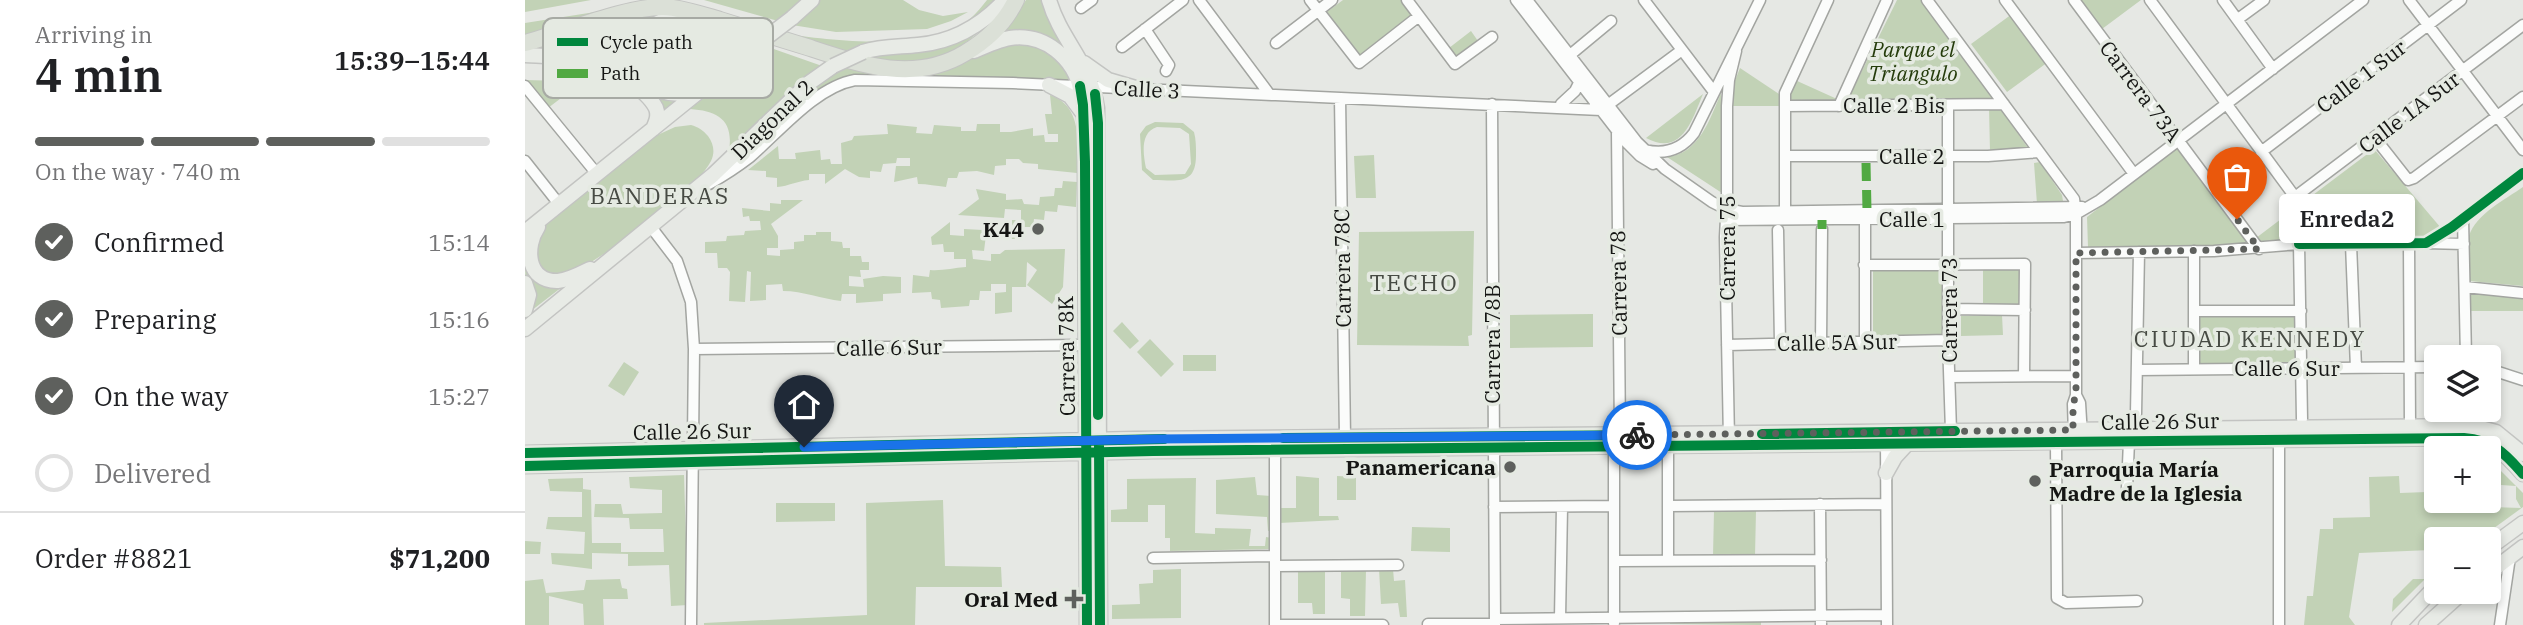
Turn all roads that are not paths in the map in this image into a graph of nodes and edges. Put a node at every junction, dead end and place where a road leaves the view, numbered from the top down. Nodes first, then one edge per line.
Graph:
1 (812, 0) edge
2 (1005, 0) edge
3 (1016, 0) edge
4 (1051, 0) edge
5 (1092, 0) edge
6 (1183, 0) edge
7 (1199, 0) edge
8 (1310, 0) edge
9 (1332, 0) edge
10 (1407, 0) edge
11 (1516, 0) edge
12 (1527, 0) edge
13 (1644, 0) edge
14 (1760, 0) edge
15 (1828, 0) edge
16 (1887, 0) edge
17 (1927, 0) edge
18 (2005, 0) edge
19 (2074, 0) edge
20 (2150, 0) edge
21 (2223, 0) edge
22 (2264, 0) edge
23 (2363, 0) edge
24 (2409, 0) edge
25 (2461, 0) edge
26 (1081, 8) dead end
27 (1318, 11) junction
28 (697, 13) junction
29 (1419, 16) junction
30 (613, 18) edge
31 (669, 18) edge
32 (713, 18) edge
33 (2238, 19) junction
34 (1611, 21) dead end
35 (2428, 24) junction
36 (2523, 25) edge
37 (1145, 29) junction
38 (773, 33) edge
39 (773, 37) edge
40 (1492, 37) dead end
41 (543, 38) edge
42 (525, 43) edge
43 (1276, 43) dead end
44 (1122, 47) dead end
45 (1682, 50) junction
46 (1736, 51) junction
47 (525, 55) edge
48 (1570, 55) junction
49 (543, 56) edge
50 (957, 58) junction
51 (1082, 61) junction
52 (2273, 69) junction
53 (1167, 71) dead end
54 (2463, 71) junction
55 (1579, 83) junction
56 (1049, 85) junction
57 (525, 86) edge
58 (1086, 87) junction
59 (1139, 89) junction
60 (1714, 92) junction
61 (1270, 95) junction
62 (2523, 97) edge
63 (646, 98) edge
64 (691, 98) edge
65 (1340, 98) junction
66 (1561, 103) junction
67 (1492, 104) junction
68 (2004, 104) junction
69 (2226, 104) junction
70 (1948, 105) junction
71 (1528, 106) junction
72 (1785, 106) junction
73 (1839, 106) junction
74 (1602, 107) junction
75 (1084, 116) junction
76 (2498, 116) junction
77 (653, 129) junction
78 (1617, 131) junction
79 (2375, 138) junction
80 (2178, 141) junction
81 (1645, 150) junction
82 (2523, 150) edge
83 (2039, 152) junction
84 (2261, 152) junction
85 (1785, 156) junction
86 (1949, 156) junction
87 (525, 161) edge
88 (1665, 169) junction
89 (2523, 173) edge
90 (597, 174) junction
91 (2134, 174) junction
92 (680, 203) junction
93 (556, 207) junction
94 (1785, 211) junction
95 (2075, 211) junction
96 (1948, 214) junction
97 (1726, 215) junction
98 (1834, 215) junction
99 (1865, 219) junction
100 (2463, 219) junction
101 (651, 227) junction
102 (1822, 229) dead end
103 (1778, 230) dead end
104 (525, 232) edge
105 (2409, 243) junction
106 (2425, 243) junction
107 (2299, 244) junction
108 (2351, 244) junction
109 (2464, 244) junction
110 (2259, 249) junction
111 (2194, 251) junction
112 (2139, 252) junction
113 (2076, 253) junction
114 (617, 255) junction
115 (1864, 265) junction
116 (1949, 265) junction
117 (525, 283) edge
118 (2465, 287) junction
119 (2523, 293) edge
120 (1949, 309) junction
121 (525, 310) edge
122 (2025, 310) junction
123 (2194, 311) junction
124 (2301, 311) junction
125 (525, 329) edge
126 (1948, 340) junction
127 (1865, 341) junction
128 (1780, 343) junction
129 (1821, 343) junction
130 (1084, 345) junction
131 (1727, 345) junction
132 (2466, 345) edge
133 (694, 349) junction
134 (2410, 367) junction
135 (2424, 367) edge
136 (2301, 368) junction
137 (2356, 368) junction
138 (2194, 369) junction
139 (2137, 370) junction
140 (2501, 373) edge
141 (2024, 376) junction
142 (2076, 376) junction
143 (1950, 377) junction
144 (2523, 380) edge
145 (2136, 414) dead end
146 (2302, 419) dead end
147 (2410, 427) junction
148 (1951, 431) junction
149 (2473, 432) junction
150 (2279, 434) junction
151 (2078, 436) junction
152 (1345, 438) junction
153 (1886, 438) junction
154 (1729, 440) junction
155 (1617, 441) junction
156 (2056, 441) junction
157 (2129, 441) junction
158 (1493, 442) junction
159 (1907, 444) junction
160 (1093, 446) junction
161 (1668, 447) junction
162 (1275, 450) junction
163 (525, 453) edge
164 (2523, 454) edge
165 (693, 456) junction
166 (525, 466) edge
167 (1886, 473) junction
168 (2523, 474) edge
169 (2127, 488) dead end
170 (1887, 504) junction
171 (1820, 505) junction
172 (1614, 506) junction
173 (1668, 506) junction
174 (1494, 507) junction
175 (1562, 507) junction
176 (2523, 523) edge
177 (2501, 539) edge
178 (2519, 550) edge
179 (1153, 558) dead end
180 (1821, 560) junction
181 (1275, 561) junction
182 (1614, 561) junction
183 (1668, 561) junction
184 (2501, 564) edge
185 (1398, 565) dead end
186 (2424, 599) edge
187 (2137, 601) dead end
188 (2449, 604) edge
189 (1560, 618) junction
190 (1821, 620) edge
191 (1887, 620) edge
192 (1614, 621) edge
193 (1766, 621) edge
194 (1495, 622) edge
195 (1383, 624) edge
196 (1428, 624) edge
197 (693, 625) edge
198 (1087, 625) edge
199 (1100, 625) edge
200 (1275, 625) edge
201 (2279, 625) edge
202 (2399, 625) edge
203 (2425, 625) edge
204 (2500, 625) edge

1 - 38 main road, bridge
2 - 92 main road, Diagonal 2, bridge
3 - 50 highway
4 - 51 main road, Carrera 78K
5 - 26 street
6 - 37 street
7 - 61 street
8 - 27 street
9 - 27 street
10 - 29 street
11 - 55 street
12 - 48 street
13 - 45 street
14 - 46 street
15 - 72 street
16 - 73 street
17 - 68 street
18 - 91 street
19 - 80 street, Carrera 73A
20 - 69 street
21 - 33 street
22 - 33 street
23 - 52 street, Calle 1
24 - 35 street
25 - 35 street, Calle 1 Sur
27 - 29 street
27 - 43 street
28 - 30 highway
28 - 31 main road
28 - 32 highway
29 - 40 street
33 - 52 street
34 - 48 street
35 - 54 street
35 - 84 street, Calle 1 Sur
36 - 54 street, Calle 1A Sur
37 - 44 street
37 - 53 street
39 - 50 highway
41 - 42 highway
45 - 60 street
45 - 74 street
46 - 60 street
46 - 97 street, Carrera 75
47 - 49 main road
48 - 74 street
50 - 58 main road, Carrera 78K
51 - 58 main road, Carrera 78K
51 - 59 main road
52 - 69 street, Calle 1
54 - 76 street
54 - 79 street, Calle 1A Sur
55 - 66 street
55 - 74 street
56 - 58 street, Calle 3
56 - 75 main road
56 - 92 street, Calle 3
57 - 90 street
58 - 59 street, Calle 3
58 - 75 main road, Carrera 78K
58 - 160 main road, Carrera 78K
59 - 61 street, Calle 3
60 - 81 street
61 - 65 street, Calle 3
62 - 76 street
63 - 77 main road
64 - 77 main road
65 - 67 street, Calle 3
65 - 152 street, Carrera 78C
66 - 71 street, Calle 3
66 - 74 street, Calle 3
67 - 71 street, Calle 3
67 - 158 street, Carrera 78B
68 - 70 street, Calle 2 Bis
68 - 83 street
69 - 80 street, Calle 1
69 - 84 street
70 - 73 street, Calle 2 Bis
70 - 86 street, Carrera 73
71 - 74 street, Calle 3
72 - 73 street, Calle 2 Bis
72 - 85 street
74 - 78 street
74 - 81 street
75 - 130 main road, Carrera 78K
76 - 79 street
76 - 82 street
77 - 90 main road
78 - 88 street
78 - 155 street, Carrera 78
79 - 84 street, Calle 1A Sur
80 - 91 street, Calle 1
80 - 110 street, Carrera 73A
81 - 88 street
83 - 86 street, Calle 2
83 - 95 street
85 - 86 street, Calle 2
85 - 94 street
86 - 96 street, Carrera 73
87 - 93 street
88 - 97 street
89 - 100 street
90 - 93 main road
91 - 95 street, Calle 1
92 - 101 main road, Diagonal 2
93 - 104 main road
93 - 114 main road
94 - 97 street, Calle 1
94 - 98 street, Calle 1
95 - 96 street, Calle 1
95 - 113 street
96 - 98 street, Calle 1
96 - 99 street, Calle 1
96 - 116 street, Carrera 73
97 - 98 street, Calle 1
97 - 131 street, Carrera 75
98 - 99 street, Calle 1
99 - 115 street
100 - 106 street
100 - 109 street
101 - 114 main road, Diagonal 2
101 - 133 street
102 - 129 street
103 - 128 street
105 - 106 street
105 - 108 street
105 - 134 street
106 - 109 street
107 - 108 street
107 - 110 street
107 - 124 street
108 - 137 street
109 - 118 street
110 - 111 street
111 - 112 street
111 - 123 street
112 - 113 street
112 - 139 street
113 - 142 street
114 - 125 main road, Diagonal 2
115 - 116 street
115 - 127 street
116 - 120 street, Carrera 73
116 - 122 street
117 - 121 main road
118 - 119 street
118 - 132 street
120 - 122 street
120 - 126 street, Carrera 73
122 - 141 street
123 - 124 street
123 - 138 street
124 - 136 street
126 - 127 street, Calle 5A Sur
126 - 143 street, Carrera 73
127 - 129 street, Calle 5A Sur
128 - 129 street, Calle 5A Sur
128 - 131 street, Calle 5A Sur
130 - 133 street, Calle 6 Sur
130 - 160 main road, Carrera 78K
131 - 154 street, Carrera 75
133 - 165 street
134 - 135 street, Calle 6 Sur
134 - 137 street, Calle 6 Sur
134 - 147 street
136 - 137 street, Calle 6 Sur
136 - 138 street, Calle 6 Sur
136 - 146 street
138 - 139 street, Calle 6 Sur
139 - 145 street
140 - 144 street
141 - 142 street
141 - 143 street
142 - 151 street
143 - 148 street, Carrera 73
147 - 149 main road, Calle 26 Sur
147 - 150 main road, Calle 26 Sur
148 - 151 main road, Calle 26 Sur
148 - 153 main road, Calle 26 Sur
149 - 150 main road, Calle 26 Sur
149 - 164 main road, Calle 26 Sur
149 - 168 main road, Calle 26 Sur
150 - 151 main road, Calle 26 Sur
150 - 157 main road, Calle 26 Sur
150 - 201 street
151 - 156 main road, Calle 26 Sur
151 - 157 main road, Calle 26 Sur
152 - 158 main road, Calle 26 Sur
152 - 160 main road, Calle 26 Sur
153 - 154 main road, Calle 26 Sur
153 - 159 main road, Calle 26 Sur
153 - 167 street
154 - 155 main road, Calle 26 Sur
154 - 161 main road, Calle 26 Sur
155 - 158 main road, Calle 26 Sur
155 - 161 main road, Calle 26 Sur
155 - 172 street, Carrera 78
156 - 159 main road, Calle 26 Sur
156 - 187 street
157 - 169 street
158 - 162 main road, Calle 26 Sur
158 - 174 street, Carrera 78B
159 - 167 main road
160 - 162 main road, Calle 26 Sur
160 - 165 main road, Calle 26 Sur
160 - 198 main road, Carrera 78K
160 - 199 main road, Carrera 78K
161 - 173 street
162 - 181 street
163 - 165 main road, Calle 26 Sur
165 - 166 main road, Calle 26 Sur
165 - 197 street
167 - 170 street
170 - 171 street
170 - 191 street
171 - 173 street
171 - 180 street
172 - 175 street
172 - 182 street, Carrera 78
173 - 183 street
174 - 175 street
174 - 194 street, Carrera 78B
175 - 189 street
176 - 177 main road
178 - 184 main road
178 - 204 street
179 - 181 street
180 - 183 street
180 - 190 street
181 - 185 street
181 - 200 street
182 - 183 street
182 - 192 street, Carrera 78
186 - 202 main road
188 - 203 main road
189 - 192 street
189 - 194 street
190 - 191 street
190 - 193 street
192 - 193 street
194 - 196 street
195 - 200 street

